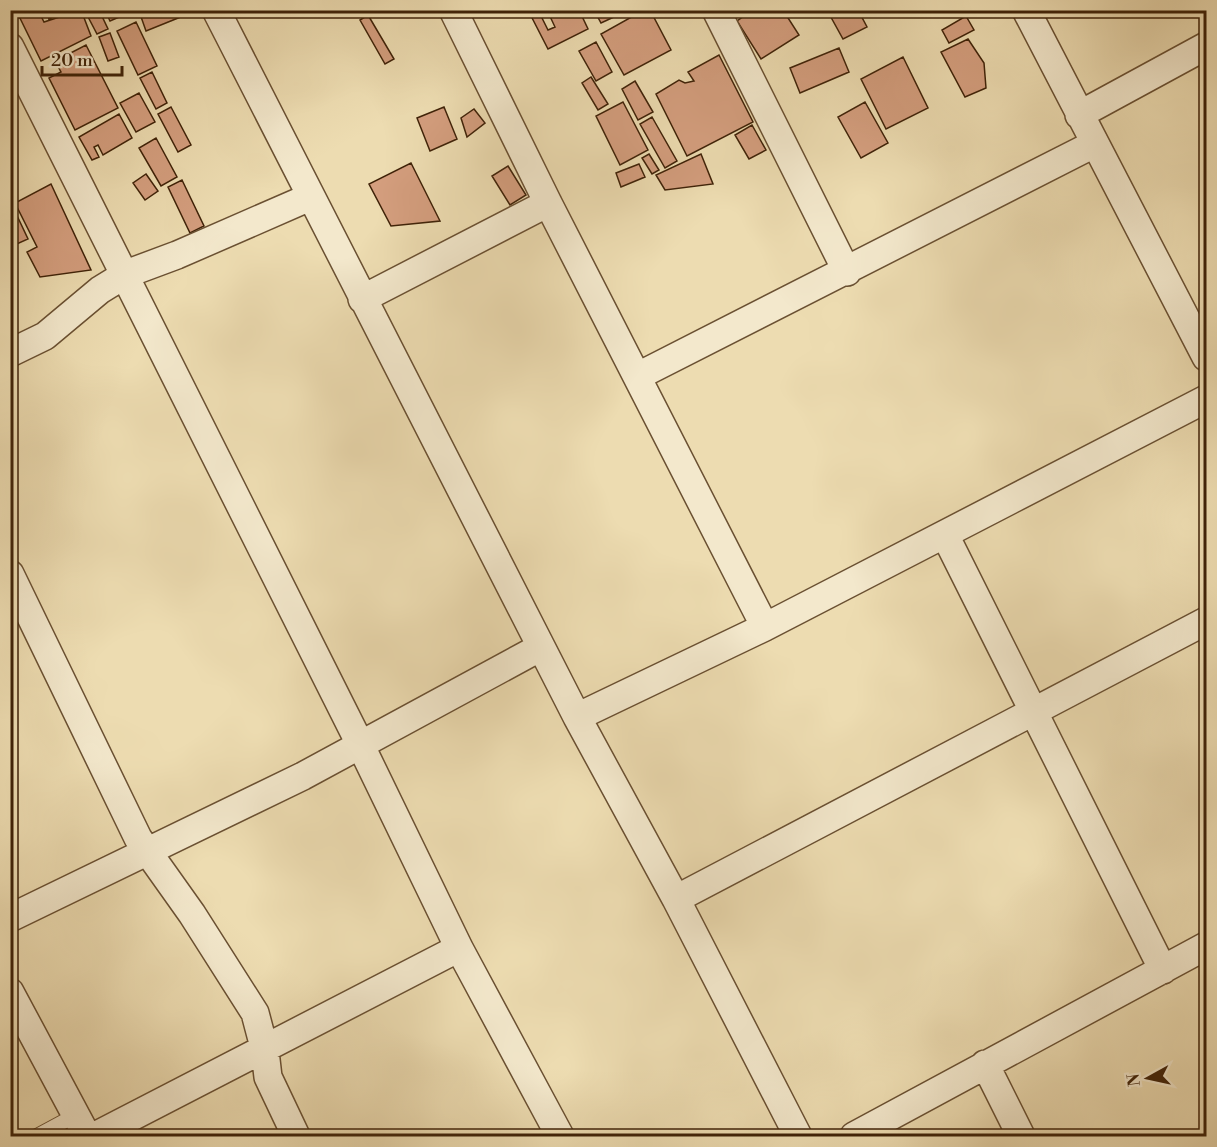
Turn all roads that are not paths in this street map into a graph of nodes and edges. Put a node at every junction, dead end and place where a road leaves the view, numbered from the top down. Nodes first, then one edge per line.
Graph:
1 (216, 10) edge
2 (453, 10) edge
3 (716, 10) edge
4 (1026, 10) edge
5 (1206, 46) edge
6 (10, 47) edge
7 (1079, 115) junction
8 (1094, 144) junction
9 (310, 197) junction
10 (548, 203) junction
11 (847, 272) junction
12 (126, 274) junction
13 (362, 299) junction
14 (10, 353) edge
15 (1206, 357) edge
16 (638, 376) junction
17 (1206, 399) edge
18 (945, 535) junction
19 (10, 574) edge
20 (17, 604) edge
21 (1206, 621) edge
22 (765, 627) junction
23 (541, 647) junction
24 (1032, 713) junction
25 (577, 717) junction
26 (361, 746) junction
27 (147, 852) junction
28 (676, 899) junction
29 (10, 918) edge
30 (1206, 946) edge
31 (459, 948) junction
32 (1163, 970) junction
33 (12, 997) edge
34 (265, 1051) junction
35 (984, 1064) junction
36 (82, 1126) edge
37 (37, 1137) edge
38 (95, 1137) edge
39 (296, 1137) edge
40 (560, 1137) edge
41 (798, 1137) edge
42 (854, 1137) edge
43 (1021, 1137) edge

1 - 9 street
2 - 10 street
3 - 11 street
4 - 7 street
5 - 7 street
6 - 12 street
7 - 8 street
8 - 11 street
8 - 15 street
9 - 12 street
9 - 13 street
10 - 13 street
10 - 16 street
11 - 16 street
12 - 14 street
12 - 26 street
13 - 23 street
16 - 22 street
17 - 18 street
18 - 22 street
18 - 24 street
19 - 20 street
20 - 27 street
21 - 24 street
22 - 25 street
23 - 25 street
23 - 26 street
24 - 28 street
24 - 32 street
25 - 28 street
26 - 27 street
26 - 31 street
27 - 29 street
27 - 34 street
28 - 41 street
30 - 32 street
31 - 34 street
31 - 40 street
32 - 35 street
33 - 36 street
34 - 38 street
34 - 39 street
35 - 42 street
35 - 43 street
36 - 37 lane

